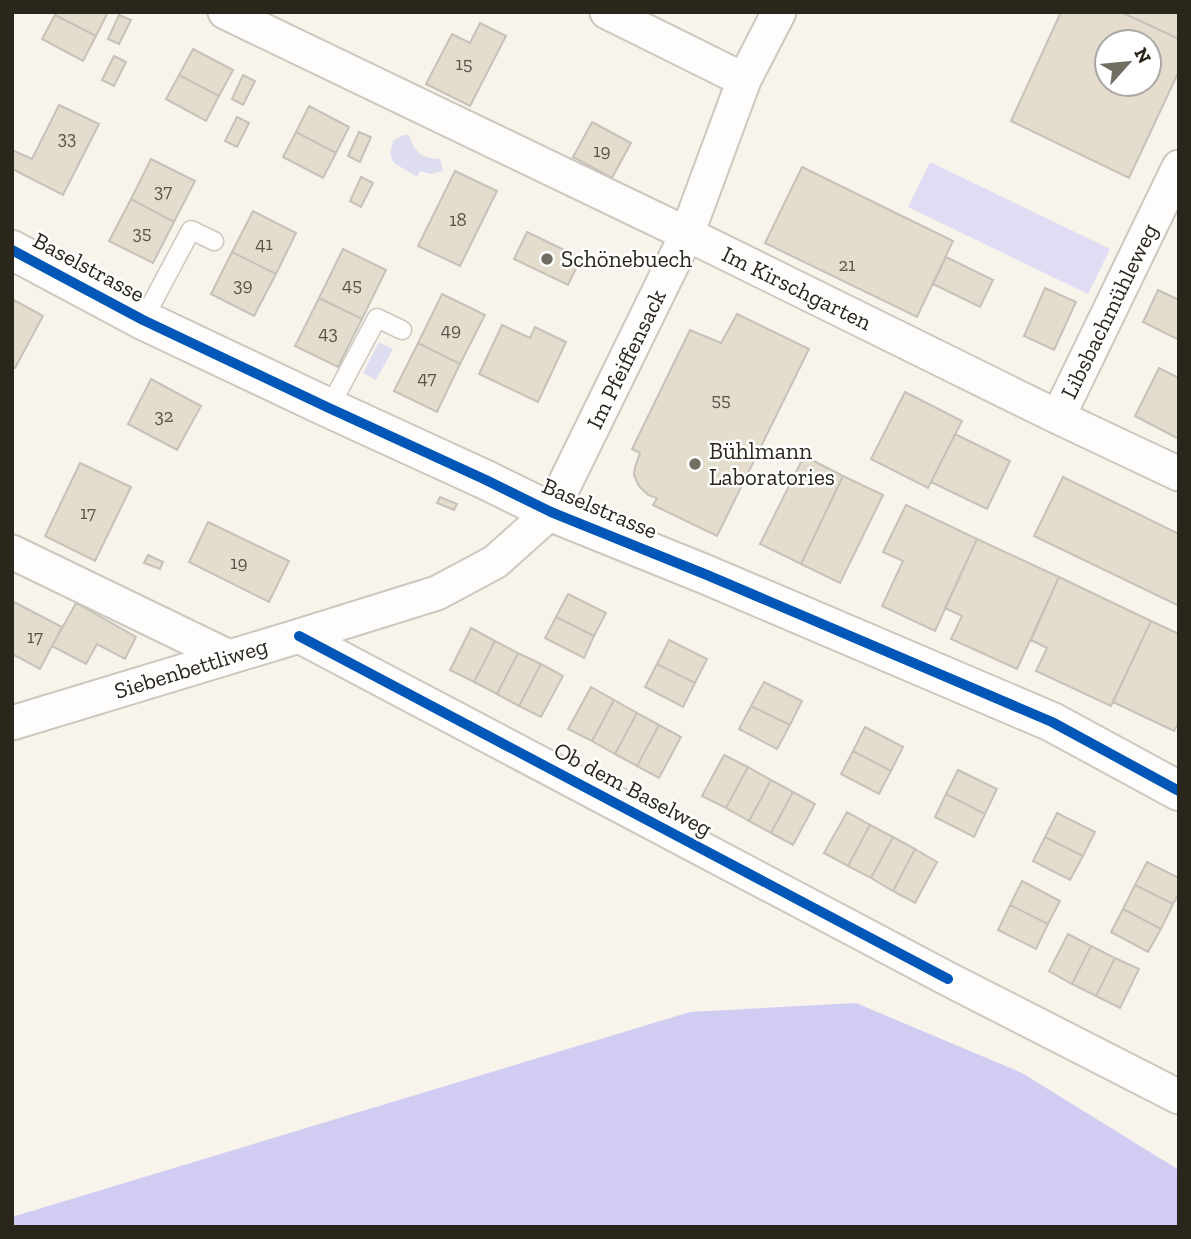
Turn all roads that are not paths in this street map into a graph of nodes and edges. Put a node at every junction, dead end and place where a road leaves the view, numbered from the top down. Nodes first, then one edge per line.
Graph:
1 (225, 12) edge
2 (607, 12) edge
3 (779, 12) edge
4 (744, 80) junction
5 (1179, 167) edge
6 (687, 234) junction
7 (214, 241) dead end
8 (12, 250) edge
9 (143, 320) junction
10 (402, 330) dead end
11 (329, 408) junction
12 (1058, 417) junction
13 (1179, 474) edge
14 (551, 512) junction
15 (12, 552) edge
16 (299, 636) junction
17 (229, 657) junction
18 (12, 723) edge
19 (1179, 791) edge
20 (1179, 1097) edge

1 - 6 street, Im Kirschgarten
2 - 4 street
3 - 4 street, Im Pfeiffensack
4 - 6 street, Im Pfeiffensack
5 - 12 street, Libsbachmühleweg
6 - 12 street, Im Kirschgarten
6 - 14 street, Im Pfeiffensack
7 - 9 lane
8 - 9 street, Baselstrasse
9 - 11 street, Baselstrasse
10 - 11 lane
11 - 14 street, Baselstrasse
12 - 13 street, Im Kirschgarten
14 - 16 street, Siebenbettliweg
14 - 19 street, Baselstrasse
15 - 17 street
16 - 17 street, Siebenbettliweg
16 - 20 street, Ob dem Baselweg
17 - 18 street, Siebenbettliweg

